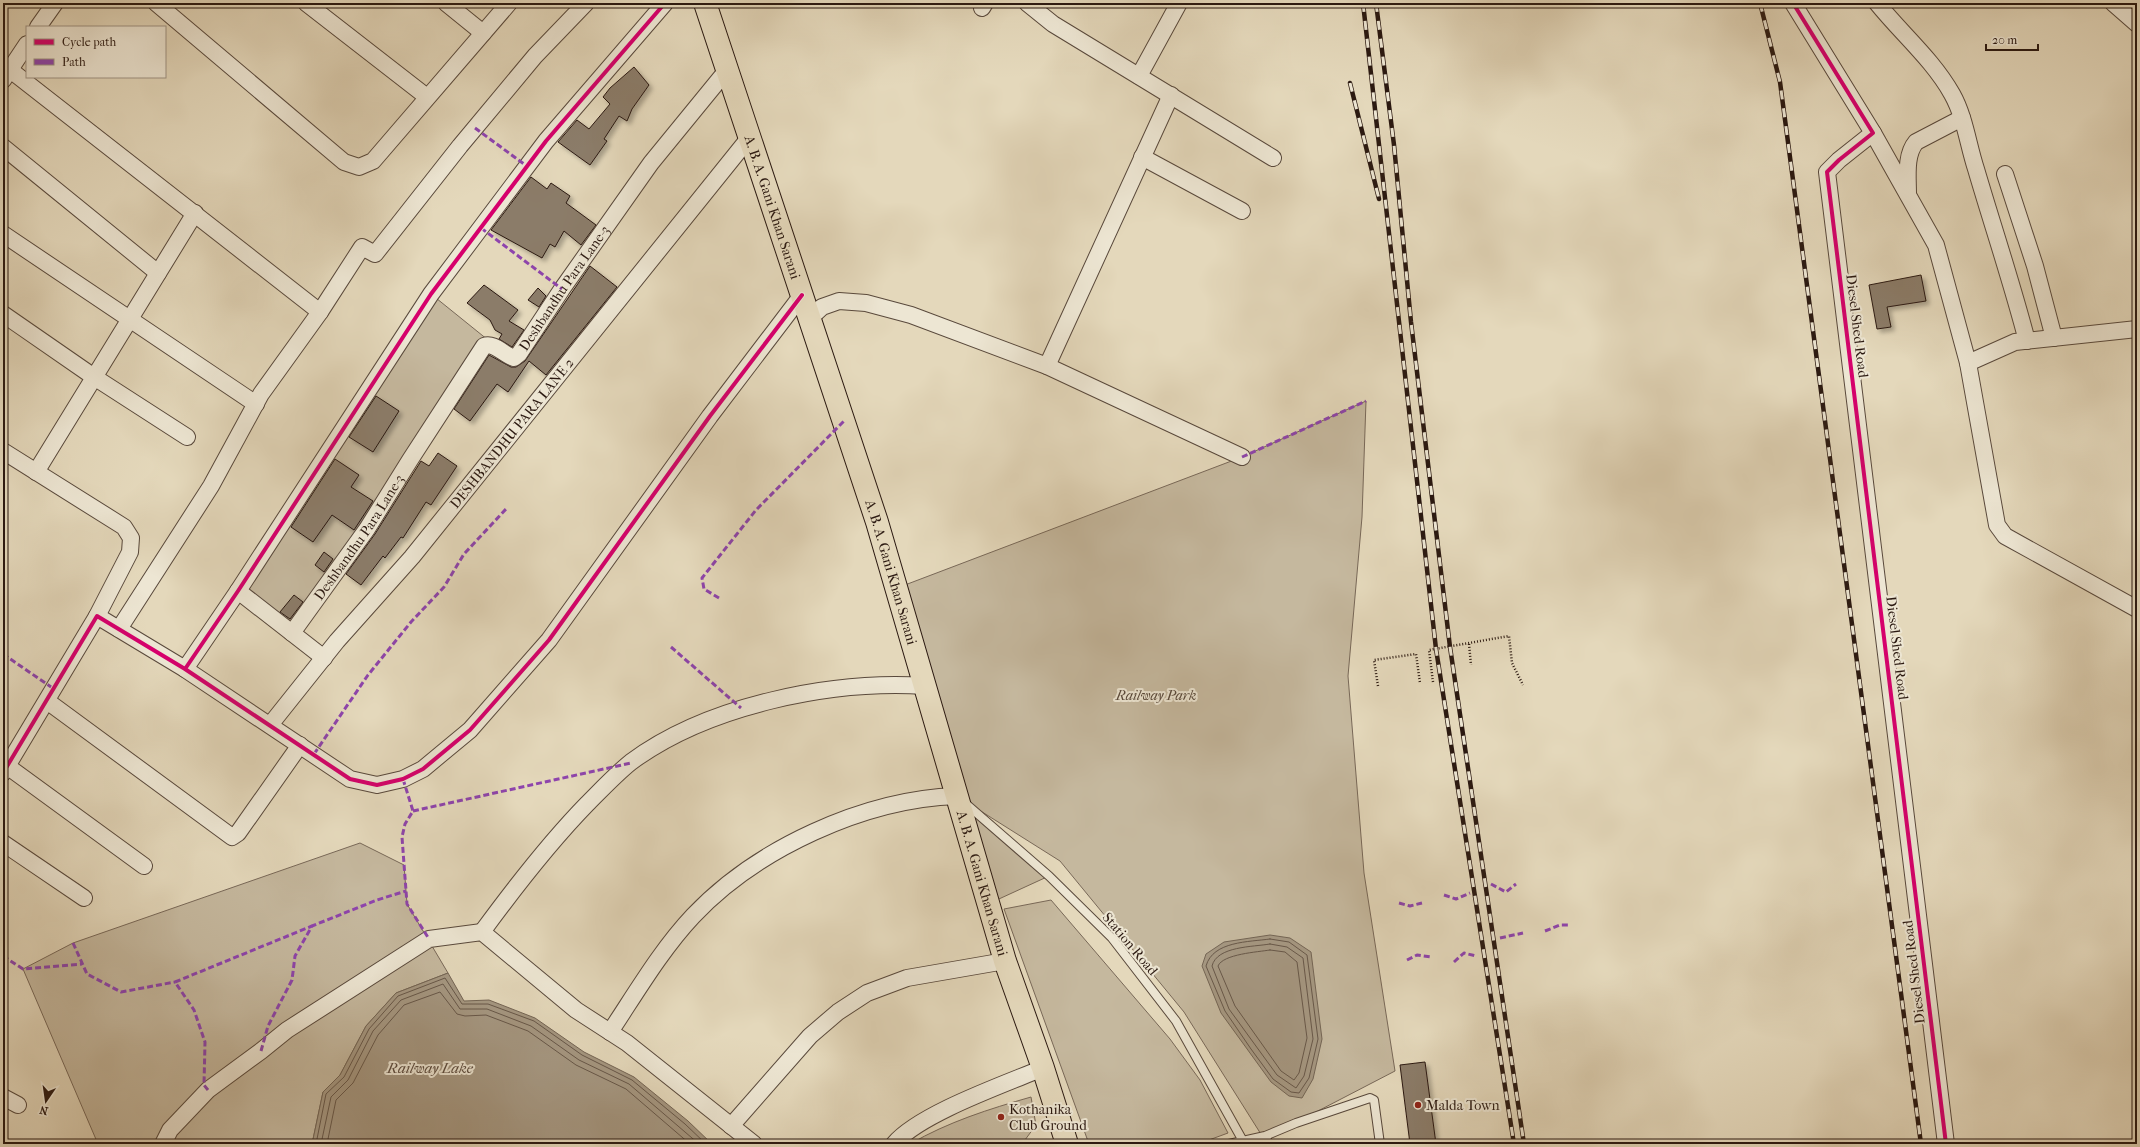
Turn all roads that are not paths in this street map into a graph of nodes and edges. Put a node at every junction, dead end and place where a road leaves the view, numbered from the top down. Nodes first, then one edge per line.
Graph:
1 (55, 3) edge
2 (156, 3) edge
3 (306, 3) edge
4 (446, 3) edge
5 (510, 3) edge
6 (586, 3) edge
7 (665, 3) edge
8 (705, 3) edge
9 (1027, 3) edge
10 (1179, 3) edge
11 (1793, 3) edge
12 (1877, 3) edge
13 (2113, 3) edge
14 (2136, 21) edge
15 (39, 26) edge
16 (483, 33) junction
17 (26, 45) edge
18 (727, 70) junction
19 (6, 75) edge
20 (1139, 76) junction
21 (1171, 95) junction
22 (427, 97) junction
23 (1962, 118) junction
24 (1873, 133) junction
25 (749, 138) junction
26 (3, 147) edge
27 (1142, 157) junction
28 (1273, 158) dead end
29 (2005, 174) dead end
30 (1908, 196) junction
31 (1242, 211) dead end
32 (195, 213) junction
33 (3, 234) edge
34 (158, 273) junction
35 (802, 295) junction
36 (320, 312) junction
37 (3, 314) edge
38 (810, 318) junction
39 (129, 320) junction
40 (2137, 329) edge
41 (2054, 338) junction
42 (2027, 341) junction
43 (1968, 363) junction
44 (1047, 366) junction
45 (94, 378) junction
46 (256, 404) junction
47 (187, 437) dead end
48 (3, 451) edge
49 (1242, 457) dead end
50 (36, 472) junction
51 (238, 591) junction
52 (2137, 609) edge
53 (97, 616) junction
54 (119, 629) junction
55 (292, 633) junction
56 (324, 658) junction
57 (185, 669) junction
58 (925, 686) junction
59 (47, 701) junction
60 (270, 725) junction
61 (300, 745) junction
62 (5, 770) edge
63 (957, 796) junction
64 (3, 843) edge
65 (144, 866) dead end
66 (84, 898) dead end
67 (482, 932) junction
68 (1004, 961) junction
69 (610, 1032) junction
70 (1043, 1068) junction
71 (3, 1097) edge
72 (18, 1105) dead end
73 (731, 1126) junction
74 (1265, 1136) junction
75 (1243, 1141) junction
76 (163, 1144) edge
77 (754, 1144) edge
78 (894, 1144) edge
79 (1067, 1144) edge
80 (1229, 1144) edge
81 (1269, 1144) edge
82 (1380, 1144) edge
83 (1946, 1144) edge

1 - 15 street
2 - 22 street
3 - 22 street
4 - 16 street
5 - 16 street
6 - 36 street
7 - 51 street
8 - 18 main road, A. B. A. Gani Khan Sarani
9 - 20 street
10 - 20 street
11 - 24 street
12 - 23 street
13 - 14 street
16 - 22 street
17 - 19 street
18 - 25 main road, A. B. A. Gani Khan Sarani
18 - 55 street, Deshbandhu Para Lane-3
19 - 32 street
20 - 21 street
21 - 27 street
21 - 28 street
23 - 30 street
23 - 42 street
24 - 30 street
24 - 83 street, Diesel Shed Road
25 - 35 main road, A. B. A. Gani Khan Sarani
25 - 56 street, DESHBANDHU PARA LANE 2
26 - 34 street
27 - 31 street
27 - 44 street
29 - 41 street
30 - 43 street
32 - 34 street
32 - 36 street
33 - 39 street
34 - 39 street
35 - 38 main road, A. B. A. Gani Khan Sarani
35 - 61 street
36 - 46 street
37 - 45 street
38 - 44 street
38 - 58 main road, A. B. A. Gani Khan Sarani
39 - 45 street
39 - 46 street
40 - 41 street
41 - 42 street
42 - 43 street
43 - 52 street
44 - 49 street
45 - 47 street
45 - 50 street
46 - 54 street
48 - 50 street
50 - 53 street
51 - 55 street
51 - 57 street
53 - 54 street
53 - 59 street
54 - 57 street
55 - 56 street
56 - 60 street, DESHBANDHU PARA LANE 2
57 - 60 street
58 - 63 main road, A. B. A. Gani Khan Sarani
58 - 67 street
59 - 61 street
59 - 62 street
60 - 61 street
62 - 65 street
63 - 68 main road, A. B. A. Gani Khan Sarani
63 - 69 street
63 - 75 lane, Station Road
64 - 66 street
67 - 69 street
67 - 76 street
68 - 70 main road, A. B. A. Gani Khan Sarani
68 - 73 street
69 - 73 street
70 - 78 street
70 - 79 main road, A. B. A. Gani Khan Sarani
71 - 72 street
73 - 77 street
74 - 75 lane
74 - 81 lane
74 - 82 lane
75 - 80 lane

